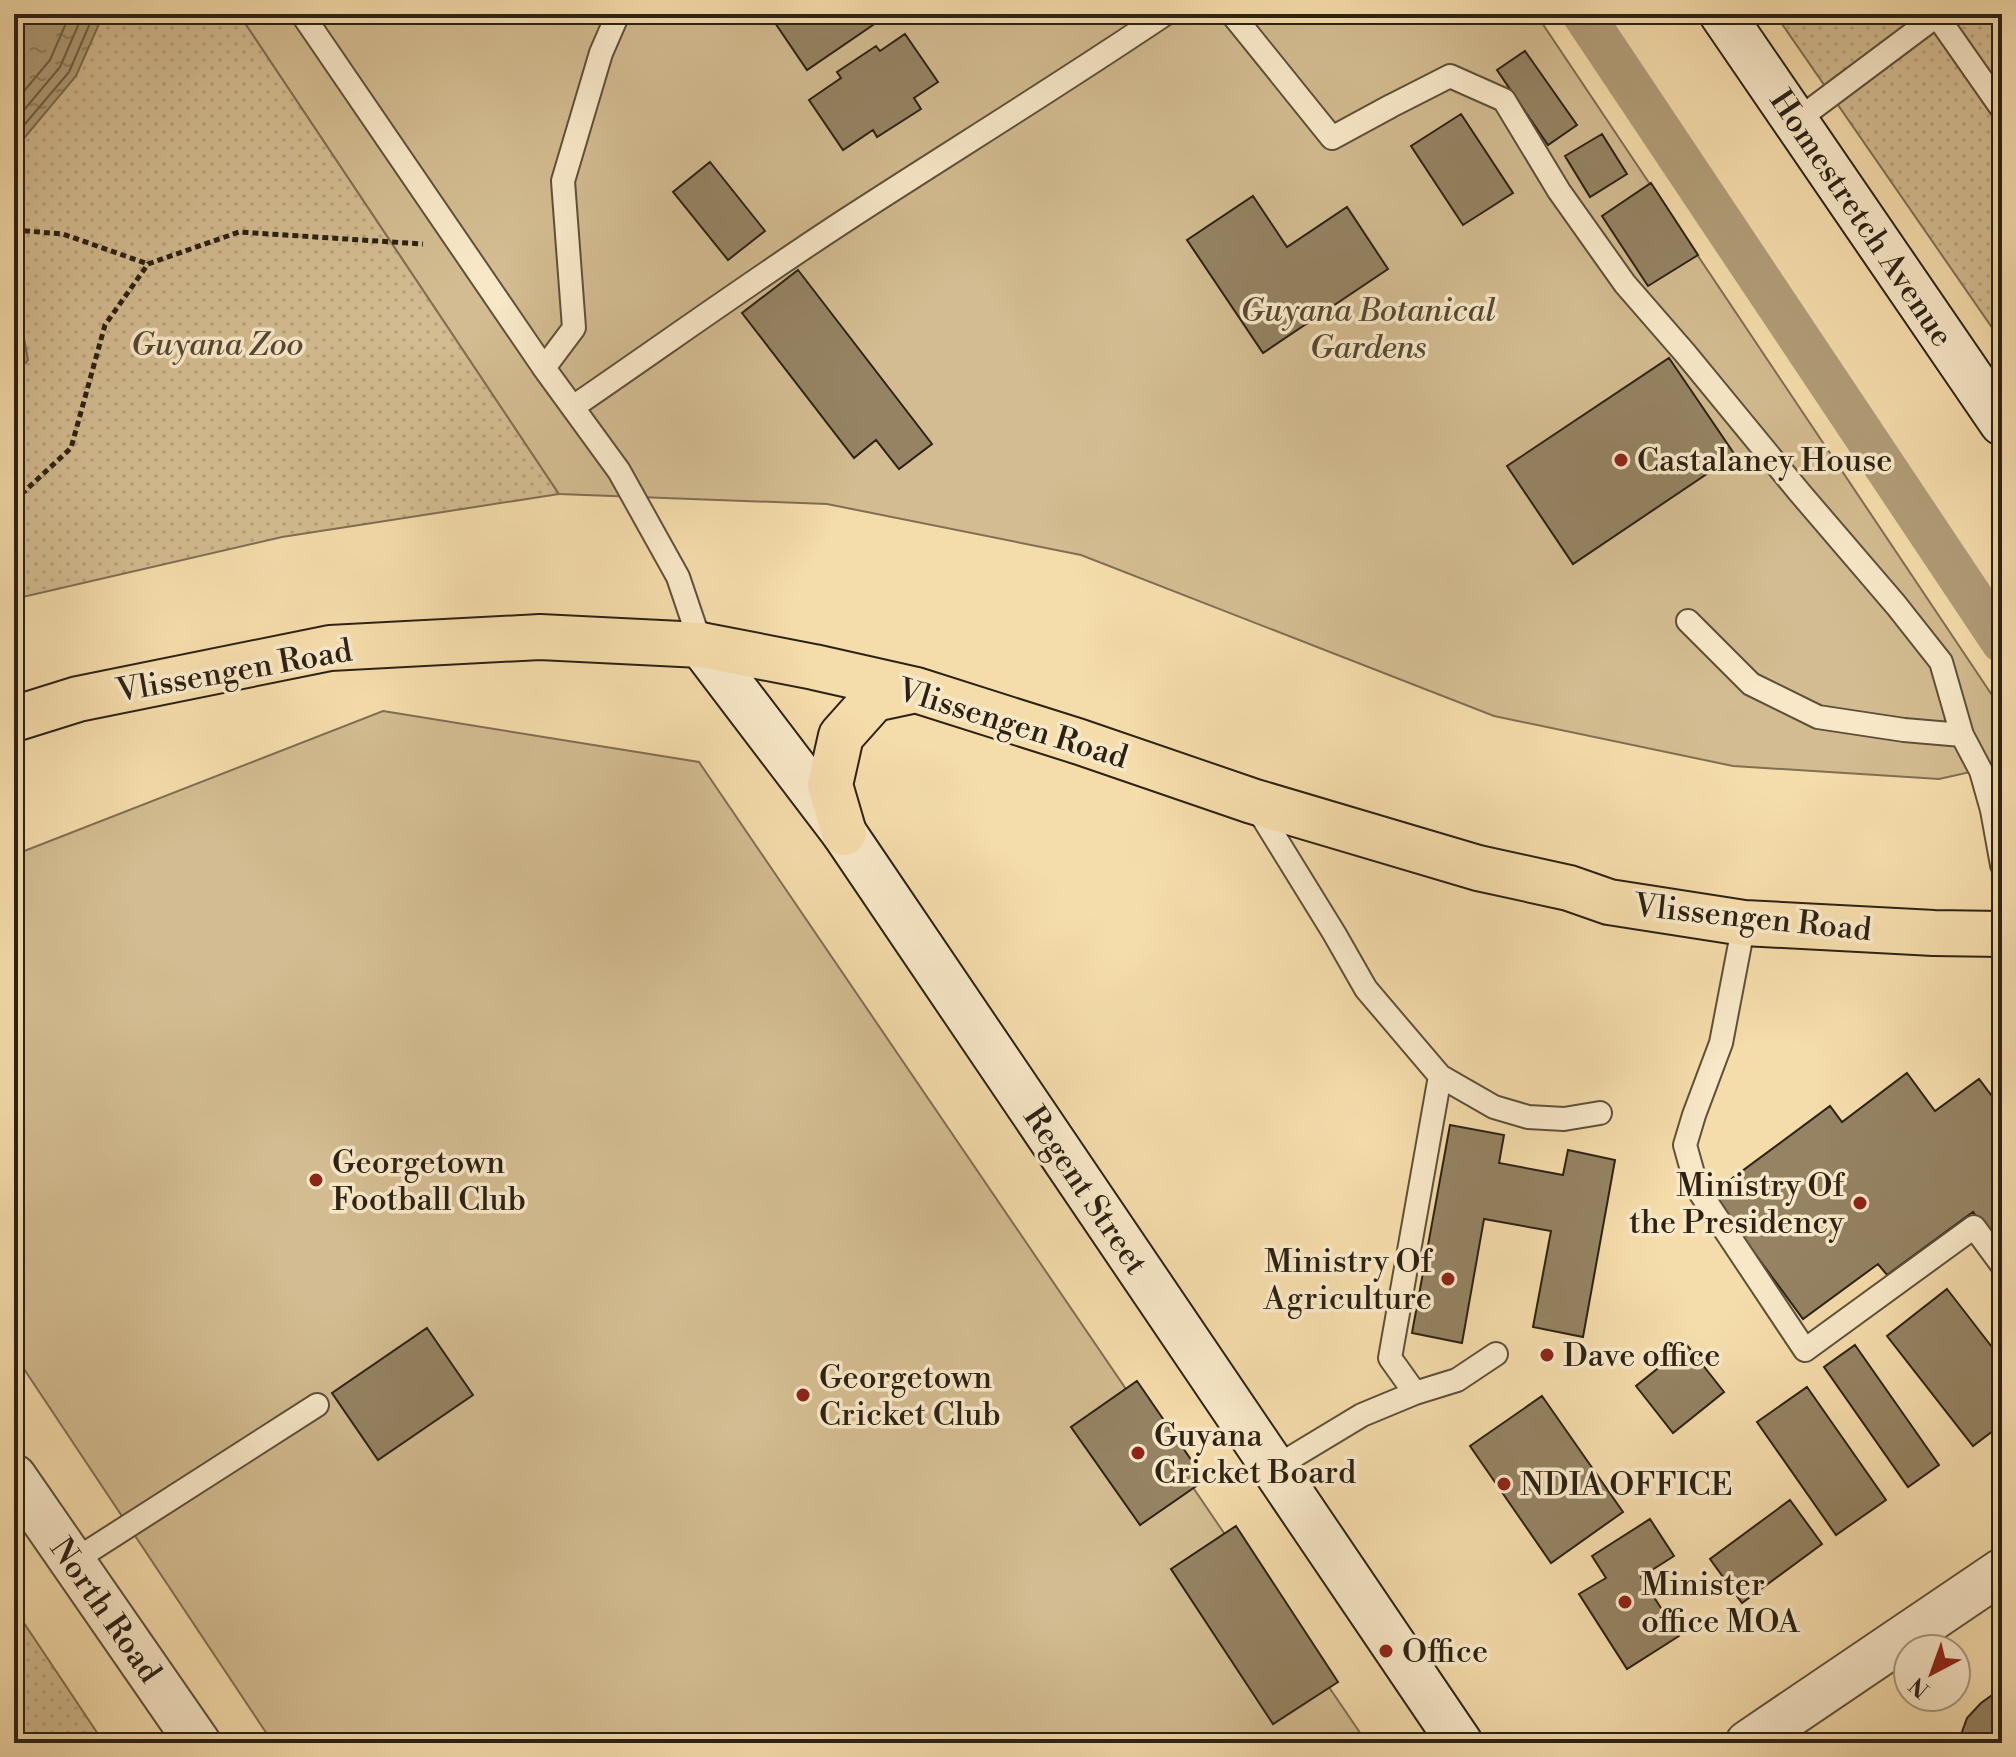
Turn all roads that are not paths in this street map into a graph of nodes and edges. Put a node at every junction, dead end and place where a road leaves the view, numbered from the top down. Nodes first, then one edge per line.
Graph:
1 (302, 14) edge
2 (618, 14) edge
3 (1165, 14) edge
4 (1232, 14) edge
5 (1722, 14) edge
6 (1938, 15) edge
7 (2002, 109) edge
8 (1796, 121) junction
9 (544, 368) junction
10 (573, 407) junction
11 (2002, 423) edge
12 (1688, 621) dead end
13 (701, 645) junction
14 (916, 690) junction
15 (14, 719) edge
16 (1962, 735) junction
17 (1252, 801) junction
18 (844, 833) junction
19 (2002, 865) edge
20 (1744, 923) junction
21 (2002, 934) edge
22 (1440, 1076) junction
23 (1600, 1113) dead end
24 (2002, 1265) edge
25 (1496, 1354) dead end
26 (1415, 1393) junction
27 (317, 1405) dead end
28 (1274, 1468) junction
29 (14, 1477) edge
30 (72, 1562) junction
31 (2002, 1571) edge
32 (198, 1743) edge
33 (1460, 1743) edge
34 (1748, 1743) edge

1 - 9 lane
2 - 9 lane
3 - 10 lane
4 - 16 lane
5 - 8 main road, Homestretch Avenue
6 - 7 lane
6 - 8 lane
8 - 11 main road, Homestretch Avenue
9 - 10 lane
10 - 13 lane
12 - 16 lane
13 - 14 main road, Vlissengen Road
13 - 15 main road, Vlissengen Road
13 - 18 main road, Regent Street
14 - 17 main road, Vlissengen Road
14 - 18 main road
16 - 19 lane
17 - 20 main road, Vlissengen Road
17 - 22 lane
18 - 28 main road, Regent Street
20 - 21 main road, Vlissengen Road
20 - 24 lane
22 - 23 lane
22 - 26 lane
25 - 26 lane
26 - 28 lane
27 - 30 lane
28 - 33 main road, Regent Street
29 - 30 main road, North Road
30 - 32 main road, North Road
31 - 34 main road

